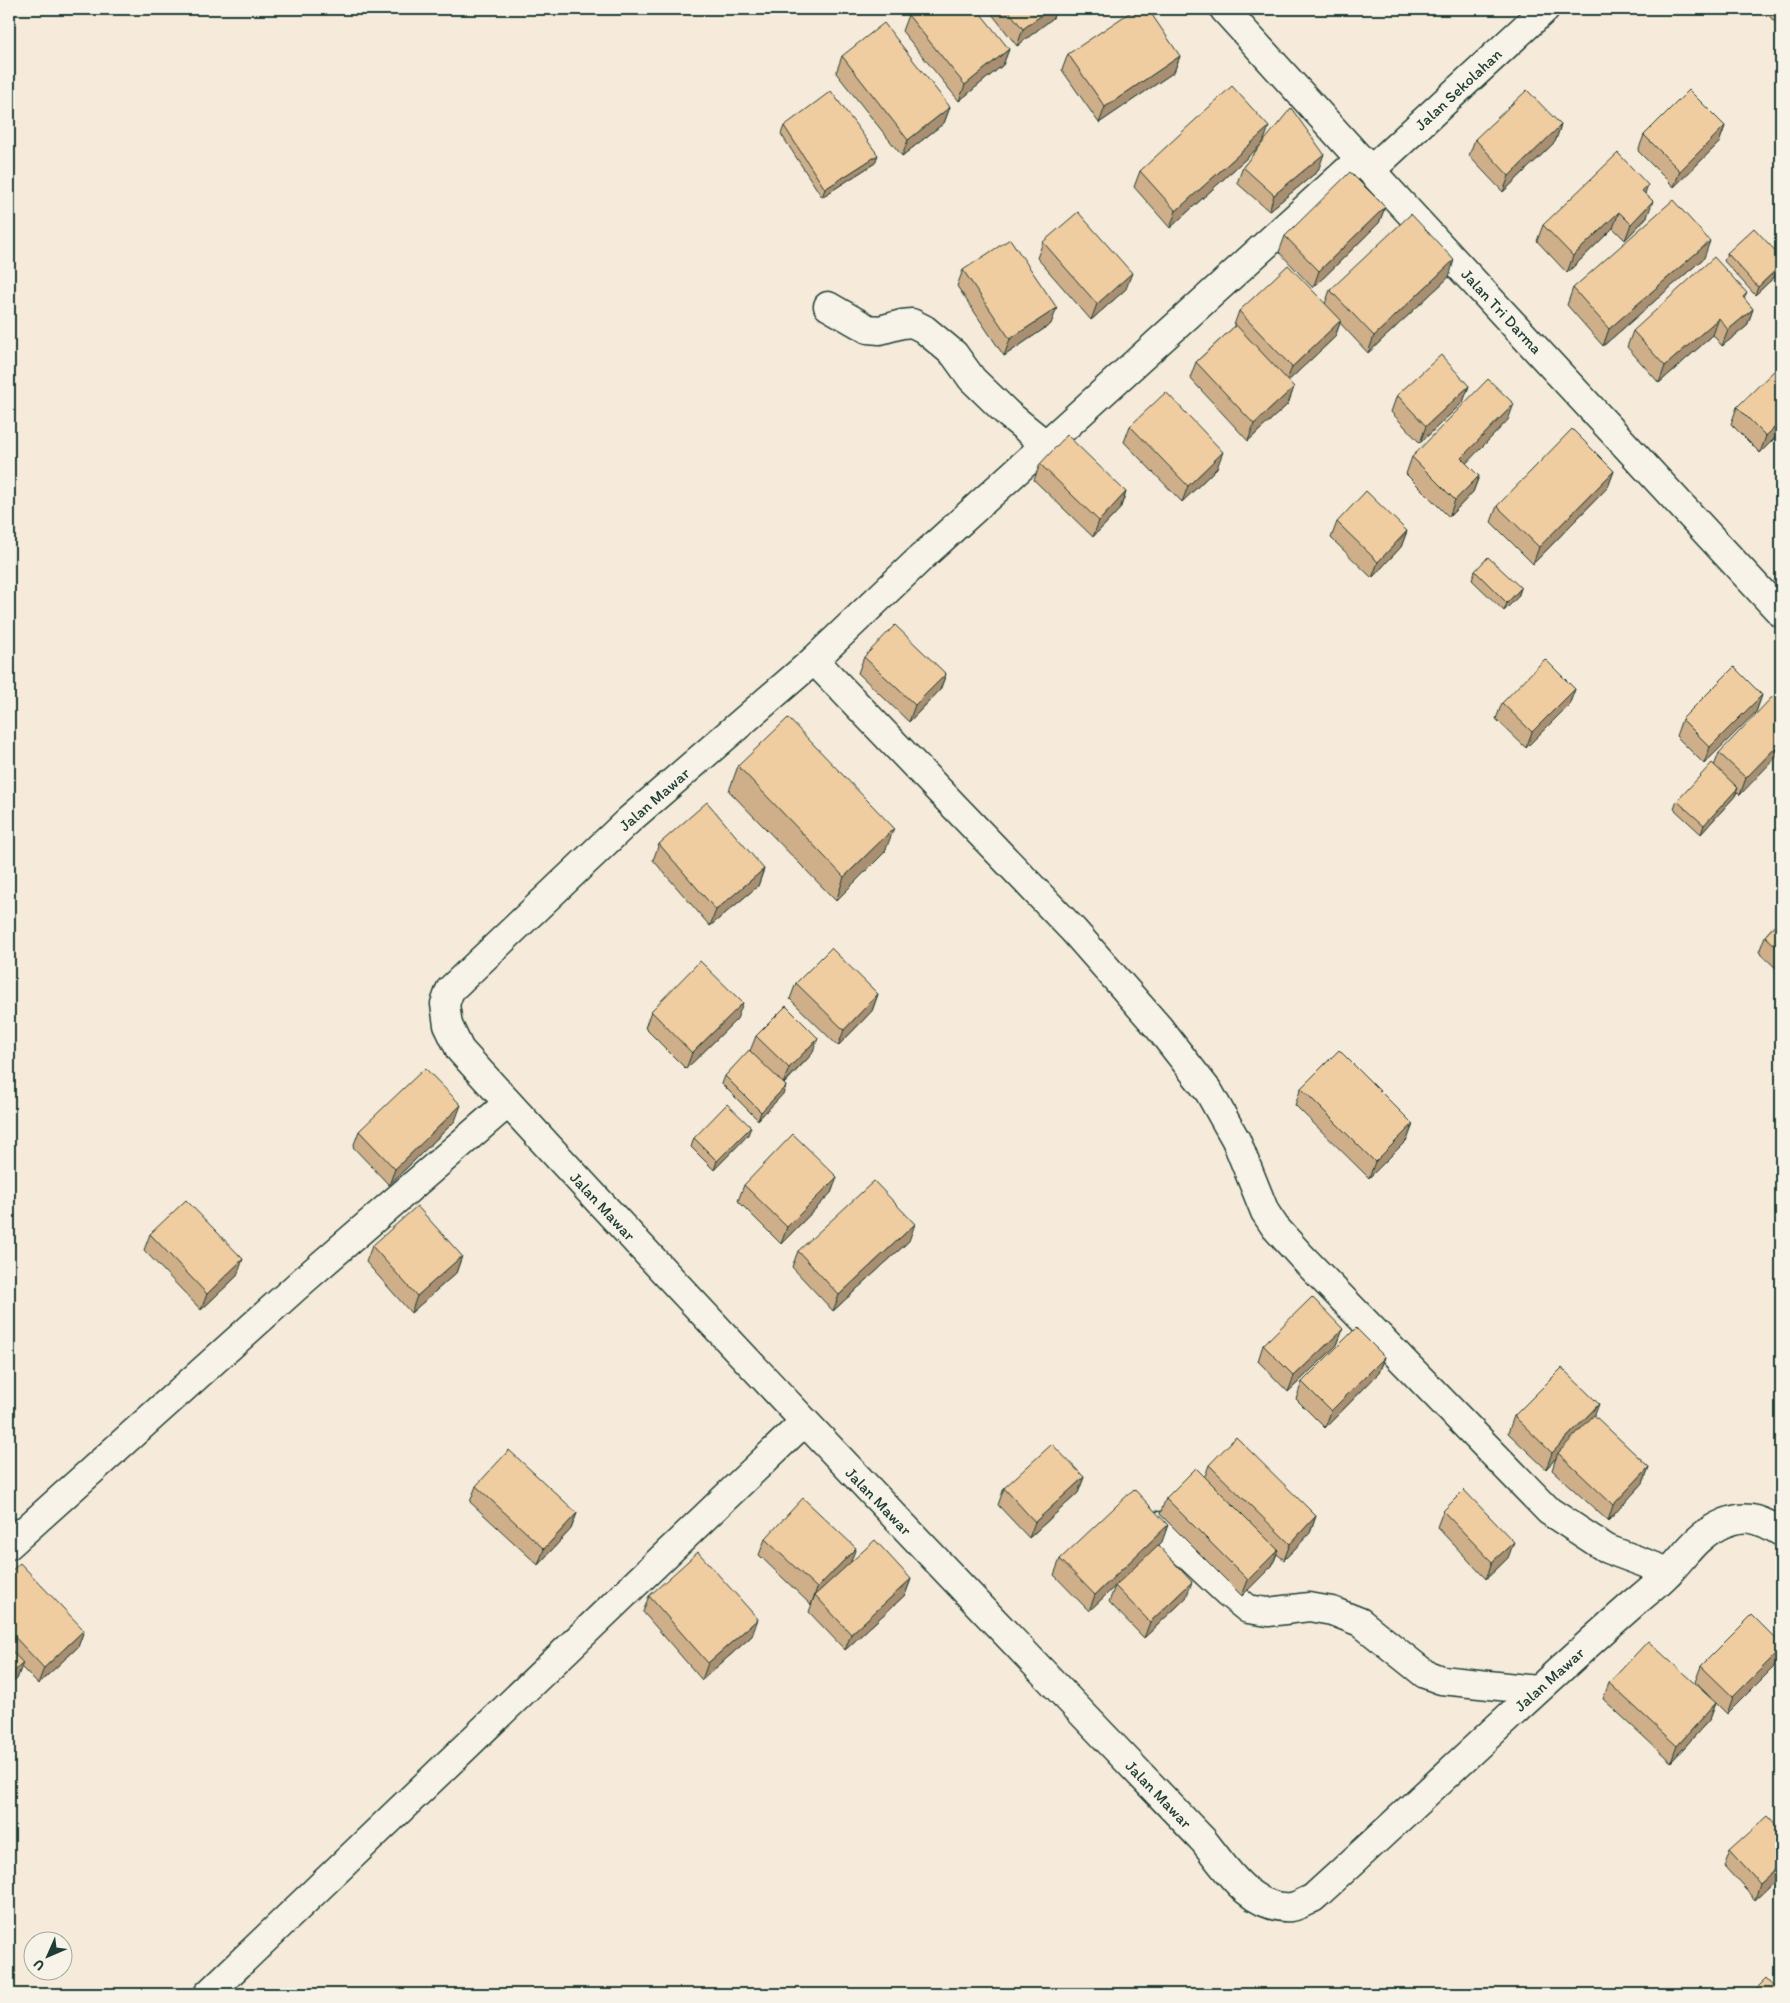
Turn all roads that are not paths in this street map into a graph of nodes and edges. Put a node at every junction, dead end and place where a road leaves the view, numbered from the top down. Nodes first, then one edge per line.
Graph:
1 (1224, 9) edge
2 (1545, 9) edge
3 (1366, 164) junction
4 (828, 306) dead end
5 (1046, 446) junction
6 (1781, 613) edge
7 (814, 660) junction
8 (508, 1103) junction
9 (804, 1422) junction
10 (1157, 1526) edge
11 (1781, 1532) edge
12 (9, 1546) edge
13 (1669, 1572) junction
14 (1537, 1690) junction
15 (208, 1994) edge

1 - 3 street, Jalan Tri Darma
2 - 3 street, Jalan Sekolahan
3 - 5 street, Jalan Sekolahan
3 - 6 street, Jalan Tri Darma
4 - 5 street
5 - 7 street, Jalan Mawar
7 - 8 street, Jalan Mawar
7 - 13 street
8 - 9 street, Jalan Mawar
8 - 12 street
9 - 14 street, Jalan Mawar
9 - 15 street
10 - 14 street
11 - 13 street, Jalan Mawar
13 - 14 street, Jalan Mawar

